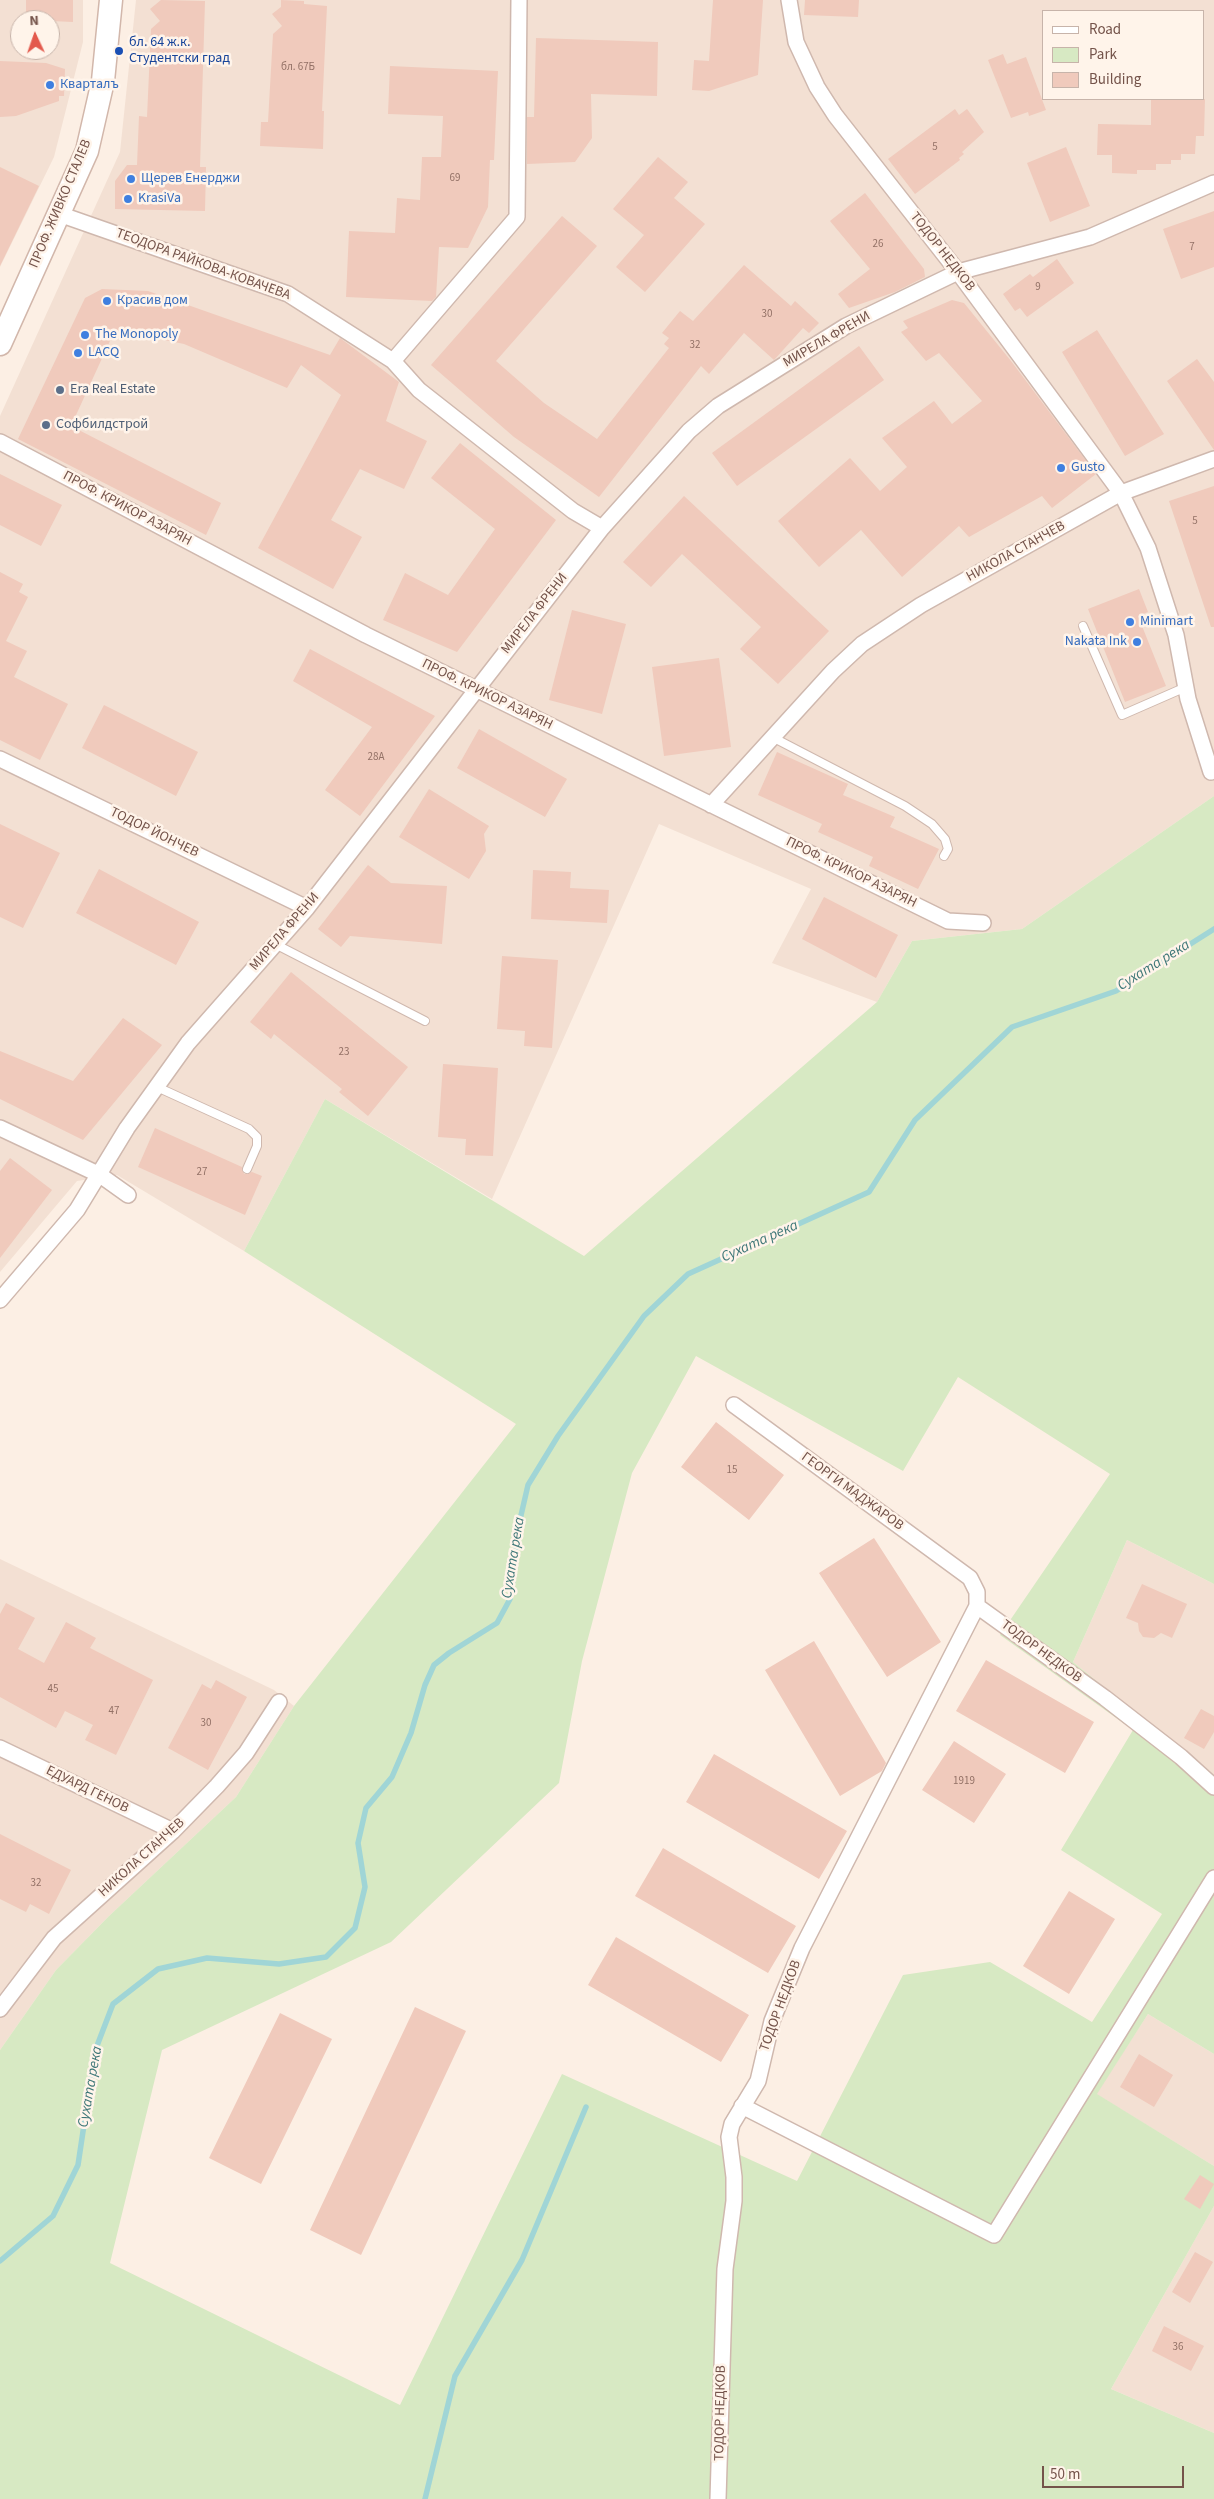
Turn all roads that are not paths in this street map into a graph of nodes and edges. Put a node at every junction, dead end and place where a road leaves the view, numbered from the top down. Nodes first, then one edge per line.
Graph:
1 (111, 0) edge
2 (519, 0) edge
3 (789, 0) edge
4 (1214, 183) edge
5 (58, 214) junction
6 (958, 272) junction
7 (0, 344) edge
8 (393, 361) junction
9 (0, 442) edge
10 (1214, 459) edge
11 (1121, 493) junction
12 (602, 528) junction
13 (1083, 626) dead end
14 (1186, 687) junction
15 (476, 690) junction
16 (774, 738) junction
17 (0, 759) edge
18 (1213, 771) edge
19 (711, 805) junction
20 (944, 856) dead end
21 (307, 908) junction
22 (984, 923) dead end
23 (276, 944) junction
24 (426, 1022) dead end
25 (157, 1087) junction
26 (0, 1128) edge
27 (247, 1169) dead end
28 (100, 1175) junction
29 (128, 1195) dead end
30 (0, 1300) edge
31 (734, 1405) dead end
32 (977, 1606) junction
33 (280, 1702) dead end
34 (0, 1748) edge
35 (1214, 1787) edge
36 (173, 1831) junction
37 (1214, 1878) edge
38 (0, 2009) edge
39 (742, 2106) junction
40 (718, 2499) edge

1 - 5 street, ПРОФ. ЖИВКО СТАЛЕВ
2 - 8 street
3 - 6 street, ТОДОР НЕДКОВ
4 - 6 street, МИРЕЛА ФРЕНИ
5 - 7 street, ПРОФ. ЖИВКО СТАЛЕВ
5 - 8 street, ТЕОДОРА РАЙКОВА-КОВАЧЕВА
6 - 11 street, ТОДОР НЕДКОВ
6 - 12 street, МИРЕЛА ФРЕНИ
8 - 12 street, ТЕОДОРА РАЙКОВА-КОВАЧЕВА
9 - 15 street, ПРОФ. КРИКОР АЗАРЯН
10 - 11 street, НИКОЛА СТАНЧЕВ
11 - 14 street, ТОДОР НЕДКОВ
11 - 16 street, НИКОЛА СТАНЧЕВ
12 - 15 street, МИРЕЛА ФРЕНИ
13 - 14 lane
14 - 18 street, ТОДОР НЕДКОВ
15 - 19 street, ПРОФ. КРИКОР АЗАРЯН
15 - 21 street, МИРЕЛА ФРЕНИ
16 - 19 street, НИКОЛА СТАНЧЕВ
16 - 20 lane
17 - 21 street, ТОДОР ЙОНЧЕВ
19 - 22 street, ПРОФ. КРИКОР АЗАРЯН
21 - 23 street, МИРЕЛА ФРЕНИ
23 - 24 lane
23 - 25 street, МИРЕЛА ФРЕНИ
25 - 27 lane
25 - 28 street, МИРЕЛА ФРЕНИ
26 - 28 street
28 - 29 street
28 - 30 street, МИРЕЛА ФРЕНИ
31 - 32 street, ГЕОРГИ МАДЖАРОВ
32 - 35 street, ТОДОР НЕДКОВ
32 - 39 street, ТОДОР НЕДКОВ
33 - 36 street, НИКОЛА СТАНЧЕВ
34 - 36 street, ЕДУАРД ГЕНОВ
36 - 38 street, НИКОЛА СТАНЧЕВ
37 - 39 street
39 - 40 street, ТОДОР НЕДКОВ

